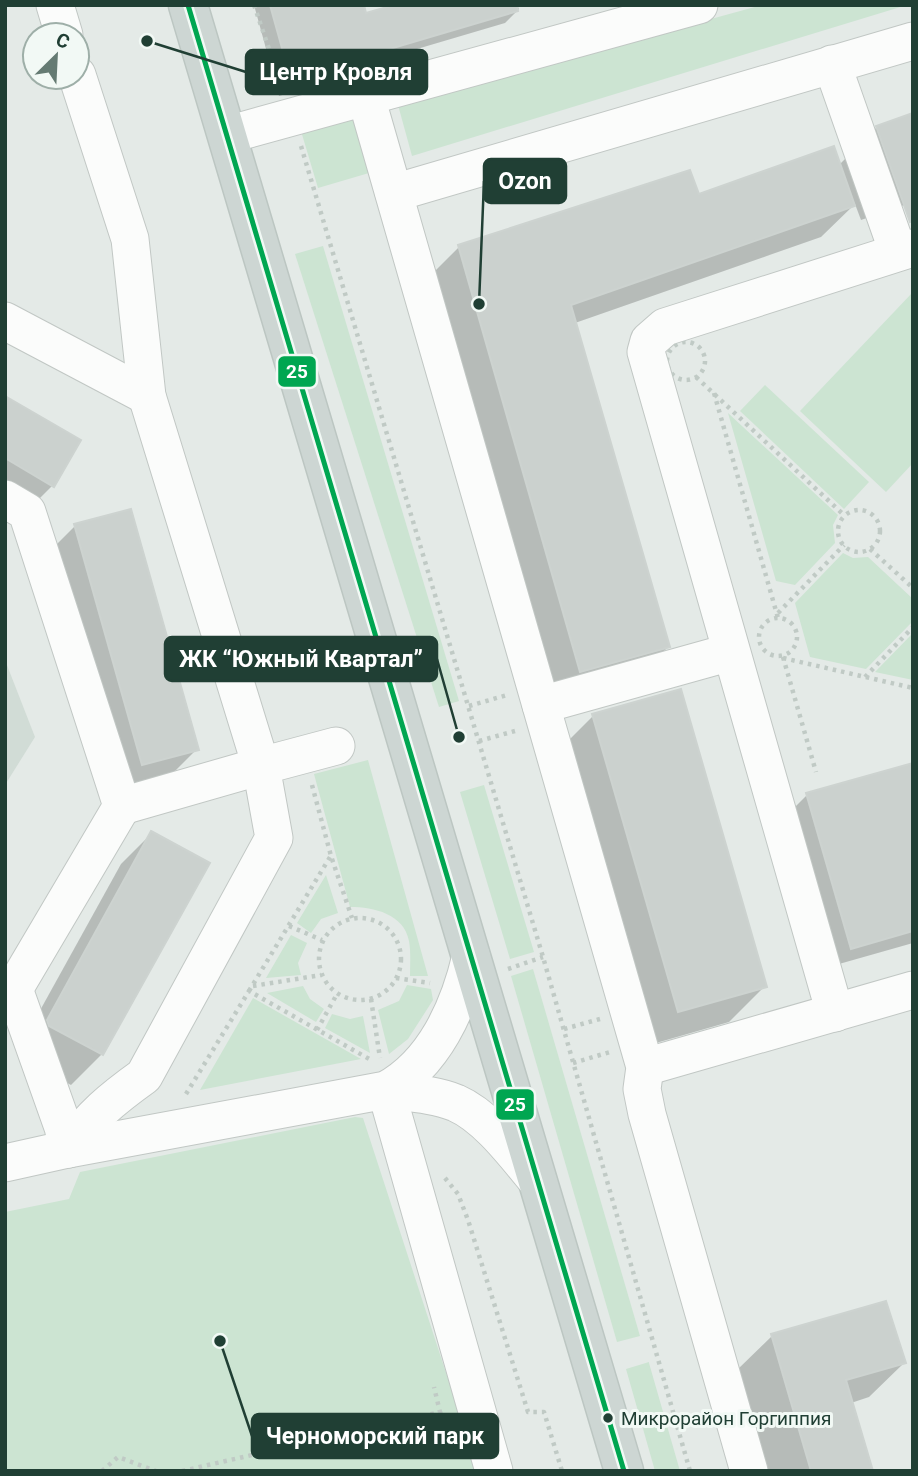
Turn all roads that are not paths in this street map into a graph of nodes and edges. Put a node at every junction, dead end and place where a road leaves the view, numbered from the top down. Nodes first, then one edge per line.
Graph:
1 (188, 5) edge
2 (699, 5) edge
3 (913, 41) edge
4 (832, 64) junction
5 (82, 91) edge
6 (366, 97) junction
7 (227, 135) junction
8 (394, 193) junction
9 (906, 250) edge
10 (5, 321) edge
11 (147, 396) junction
12 (5, 499) edge
13 (731, 652) junction
14 (523, 710) junction
15 (320, 750) road end
16 (261, 766) junction
17 (122, 806) junction
18 (471, 956) junction
19 (10, 990) edge
20 (913, 990) edge
21 (835, 1013) junction
22 (630, 1057) junction
23 (386, 1090) junction
24 (68, 1149) junction
25 (5, 1163) edge
26 (538, 1181) junction
27 (494, 1471) edge
28 (624, 1471) edge
29 (749, 1471) edge

1 - 7 main road
2 - 6 street
3 - 4 street
4 - 8 street
4 - 9 street
5 - 11 street
6 - 7 street
6 - 8 street
7 - 18 main road
8 - 14 street
9 - 13 street
10 - 11 street
11 - 16 street
12 - 17 street
13 - 14 street
13 - 21 street
14 - 22 street
15 - 16 street
16 - 17 street
16 - 24 street
17 - 19 street
18 - 23 street
18 - 26 main road
19 - 24 street
20 - 21 street
21 - 22 street
22 - 29 street
23 - 24 street
23 - 26 street
23 - 27 street
24 - 25 street
26 - 28 main road

